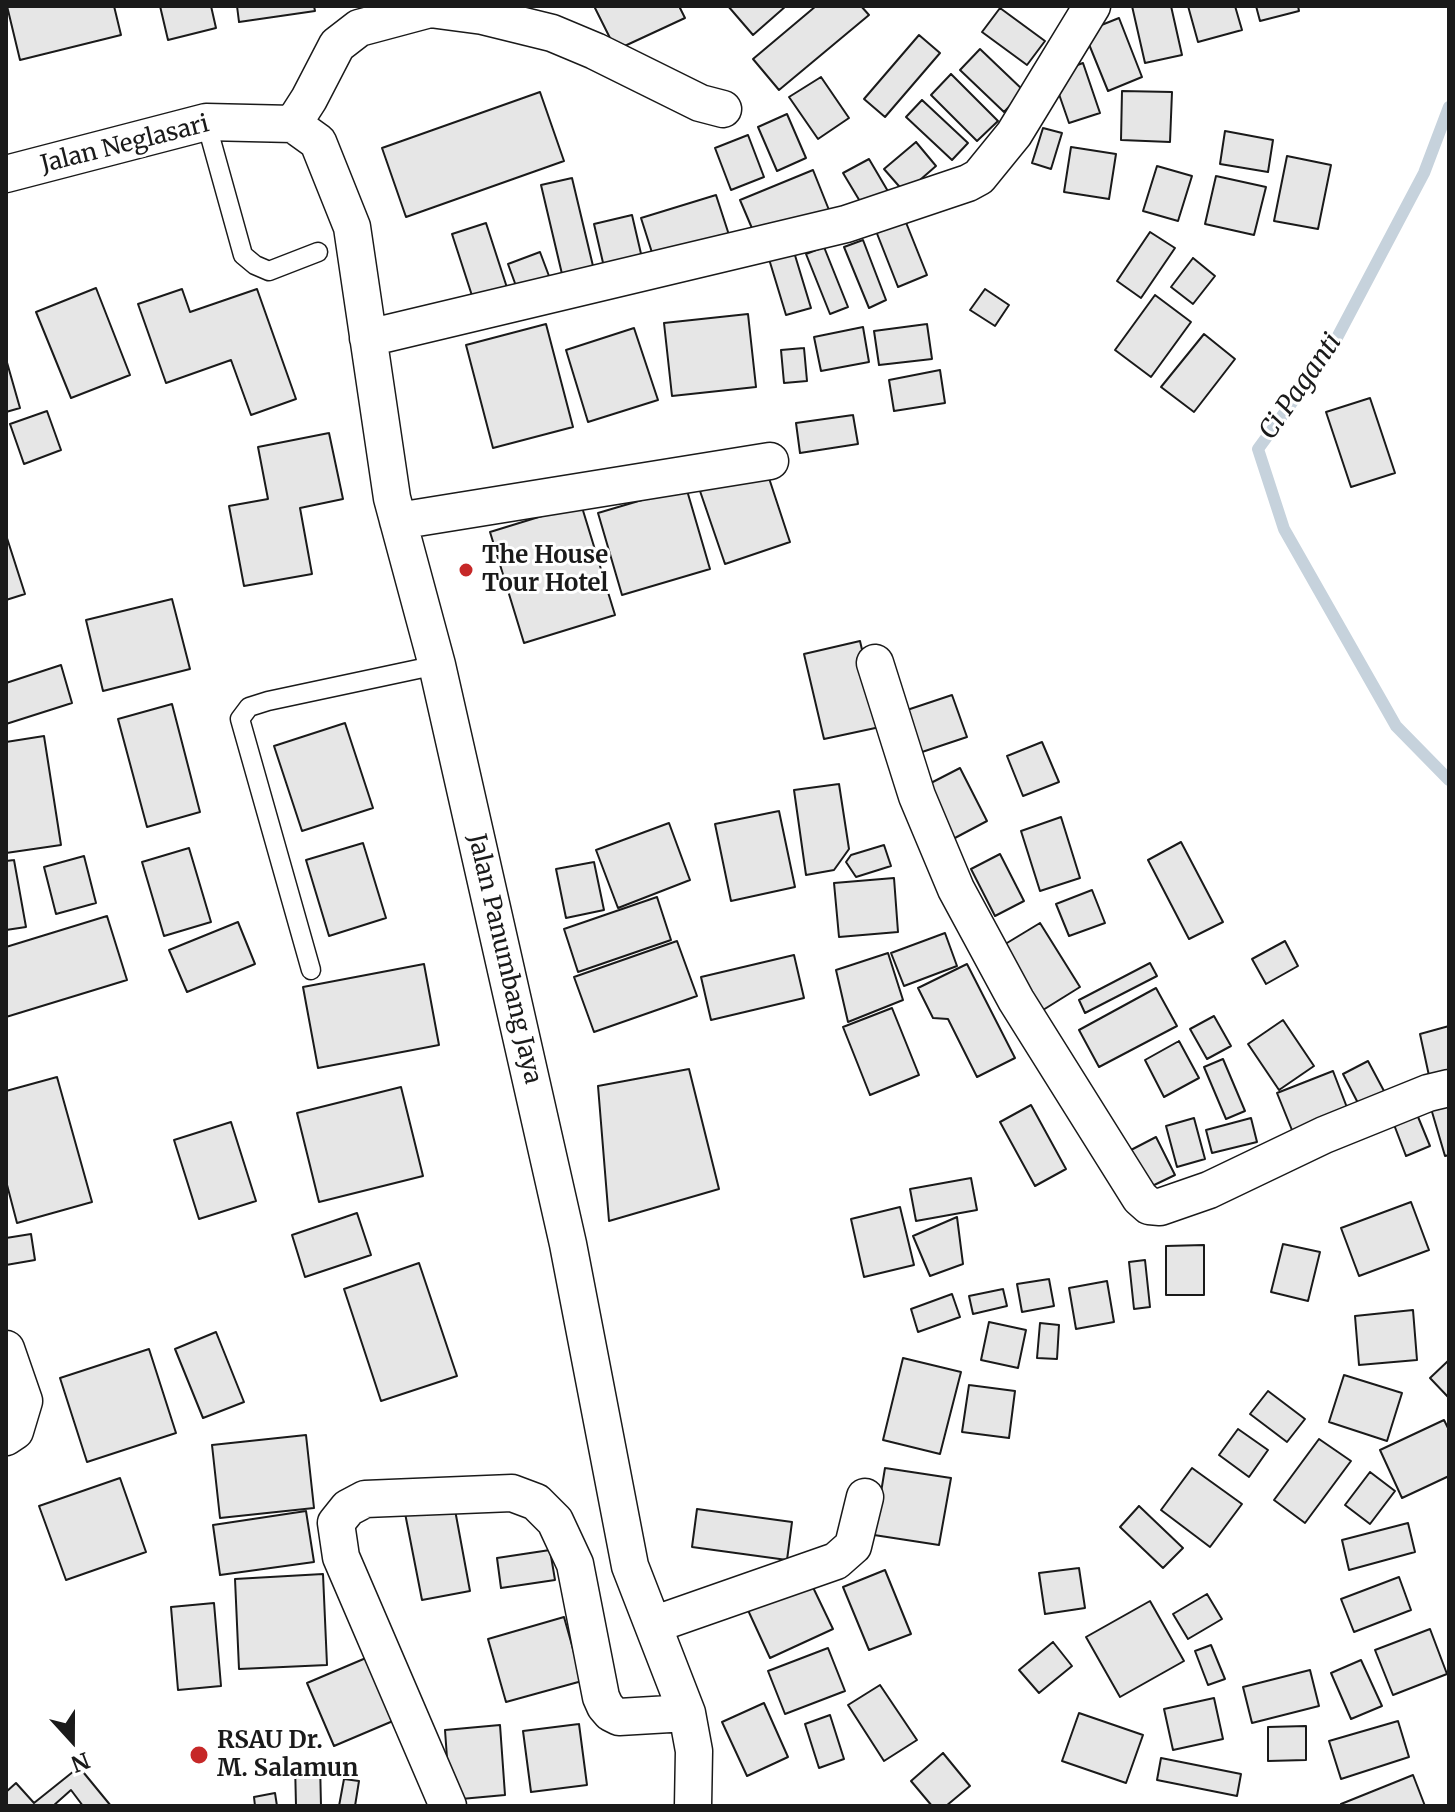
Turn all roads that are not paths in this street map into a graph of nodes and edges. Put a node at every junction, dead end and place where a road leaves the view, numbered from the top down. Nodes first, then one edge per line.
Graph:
1 (1092, 6) edge
2 (723, 109) dead end
3 (206, 122) junction
4 (293, 124) junction
5 (6, 174) edge
6 (318, 252) dead end
7 (368, 338) junction
8 (770, 461) dead end
9 (398, 521) junction
10 (875, 663) dead end
11 (437, 665) junction
12 (311, 970) dead end
13 (1449, 1088) edge
14 (6, 1349) edge
15 (6, 1437) edge
16 (865, 1497) dead end
17 (653, 1625) junction
18 (687, 1713) junction
19 (448, 1806) edge
20 (693, 1806) edge

1 - 7 street
2 - 4 street
3 - 4 street, Jalan Neglasari
3 - 5 street, Jalan Neglasari
3 - 6 lane
4 - 7 street, Jalan Panumbang Jaya
7 - 9 street, Jalan Panumbang Jaya
8 - 9 street
9 - 11 street, Jalan Panumbang Jaya
10 - 13 street
11 - 12 lane
11 - 17 street, Jalan Panumbang Jaya
14 - 15 street
16 - 17 street
17 - 18 street, Jalan Panumbang Jaya
18 - 19 street
18 - 20 street, Jalan Panumbang Jaya

